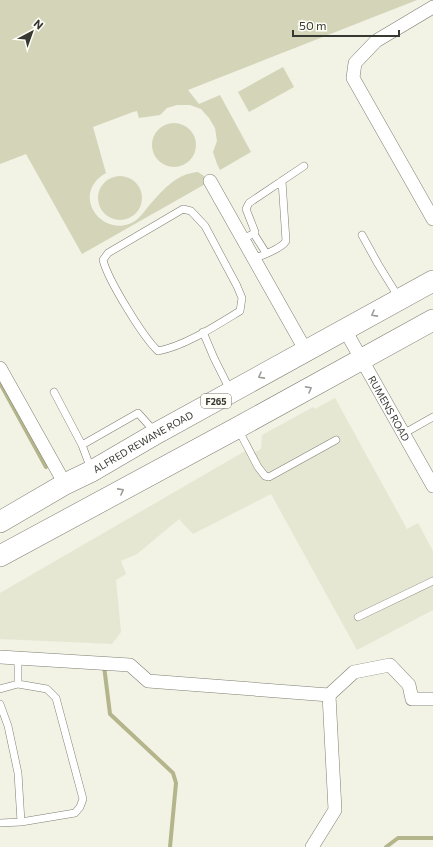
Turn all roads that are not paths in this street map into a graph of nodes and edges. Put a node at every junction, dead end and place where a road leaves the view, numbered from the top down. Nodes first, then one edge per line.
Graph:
1 (433, 7) edge
2 (304, 166) dead end
3 (210, 181) dead end
4 (282, 181) junction
5 (433, 219) edge
6 (362, 235) dead end
7 (248, 236) junction
8 (266, 253) junction
9 (254, 258) junction
10 (433, 281) edge
11 (400, 299) junction
12 (433, 320) edge
13 (345, 330) junction
14 (203, 332) junction
15 (306, 351) junction
16 (362, 360) junction
17 (0, 368) edge
18 (54, 392) dead end
19 (232, 392) junction
20 (433, 417) edge
21 (238, 428) junction
22 (157, 433) junction
23 (403, 434) junction
24 (336, 440) dead end
25 (82, 445) junction
26 (92, 471) junction
27 (65, 484) junction
28 (433, 486) edge
29 (95, 505) junction
30 (0, 517) edge
31 (0, 522) edge
32 (0, 556) edge
33 (0, 571) edge
34 (433, 581) edge
35 (358, 617) dead end
36 (0, 657) edge
37 (18, 658) junction
38 (18, 684) junction
39 (0, 689) edge
40 (329, 695) junction
41 (433, 699) edge
42 (0, 704) edge
43 (21, 822) junction
44 (0, 824) edge
45 (312, 847) edge

1 - 5 street
2 - 4 lane
3 - 7 street
4 - 7 lane
4 - 8 lane
6 - 11 lane
7 - 8 lane
7 - 9 street
8 - 9 lane
9 - 15 street
10 - 11 main road, ALFRED REWANE ROAD / F265
11 -> 13 main road, ALFRED REWANE ROAD / F265
12 - 16 main road
13 - 15 main road, ALFRED REWANE ROAD / F265
13 - 16 street, RUMENS ROAD
14 - 14 lane
14 - 19 lane
15 -> 19 main road, ALFRED REWANE ROAD / F265
21 -> 16 main road
16 - 23 street, RUMENS ROAD
17 - 27 street
18 - 25 lane
19 - 22 main road, ALFRED REWANE ROAD / F265
20 - 23 lane
21 - 24 lane
29 -> 21 main road
22 - 25 lane
22 - 26 main road, ALFRED REWANE ROAD / F265
23 - 28 street, RUMENS ROAD
25 - 26 lane
26 - 27 main road, ALFRED REWANE ROAD / F265
27 - 30 main road
27 - 31 main road, ALFRED REWANE ROAD / F265
29 - 32 main road
29 - 33 main road
34 - 35 lane
36 - 37 street
37 - 38 lane
37 - 40 street
38 - 39 lane
38 - 43 lane
40 - 41 street
40 - 45 street
42 - 43 lane
43 - 44 lane

